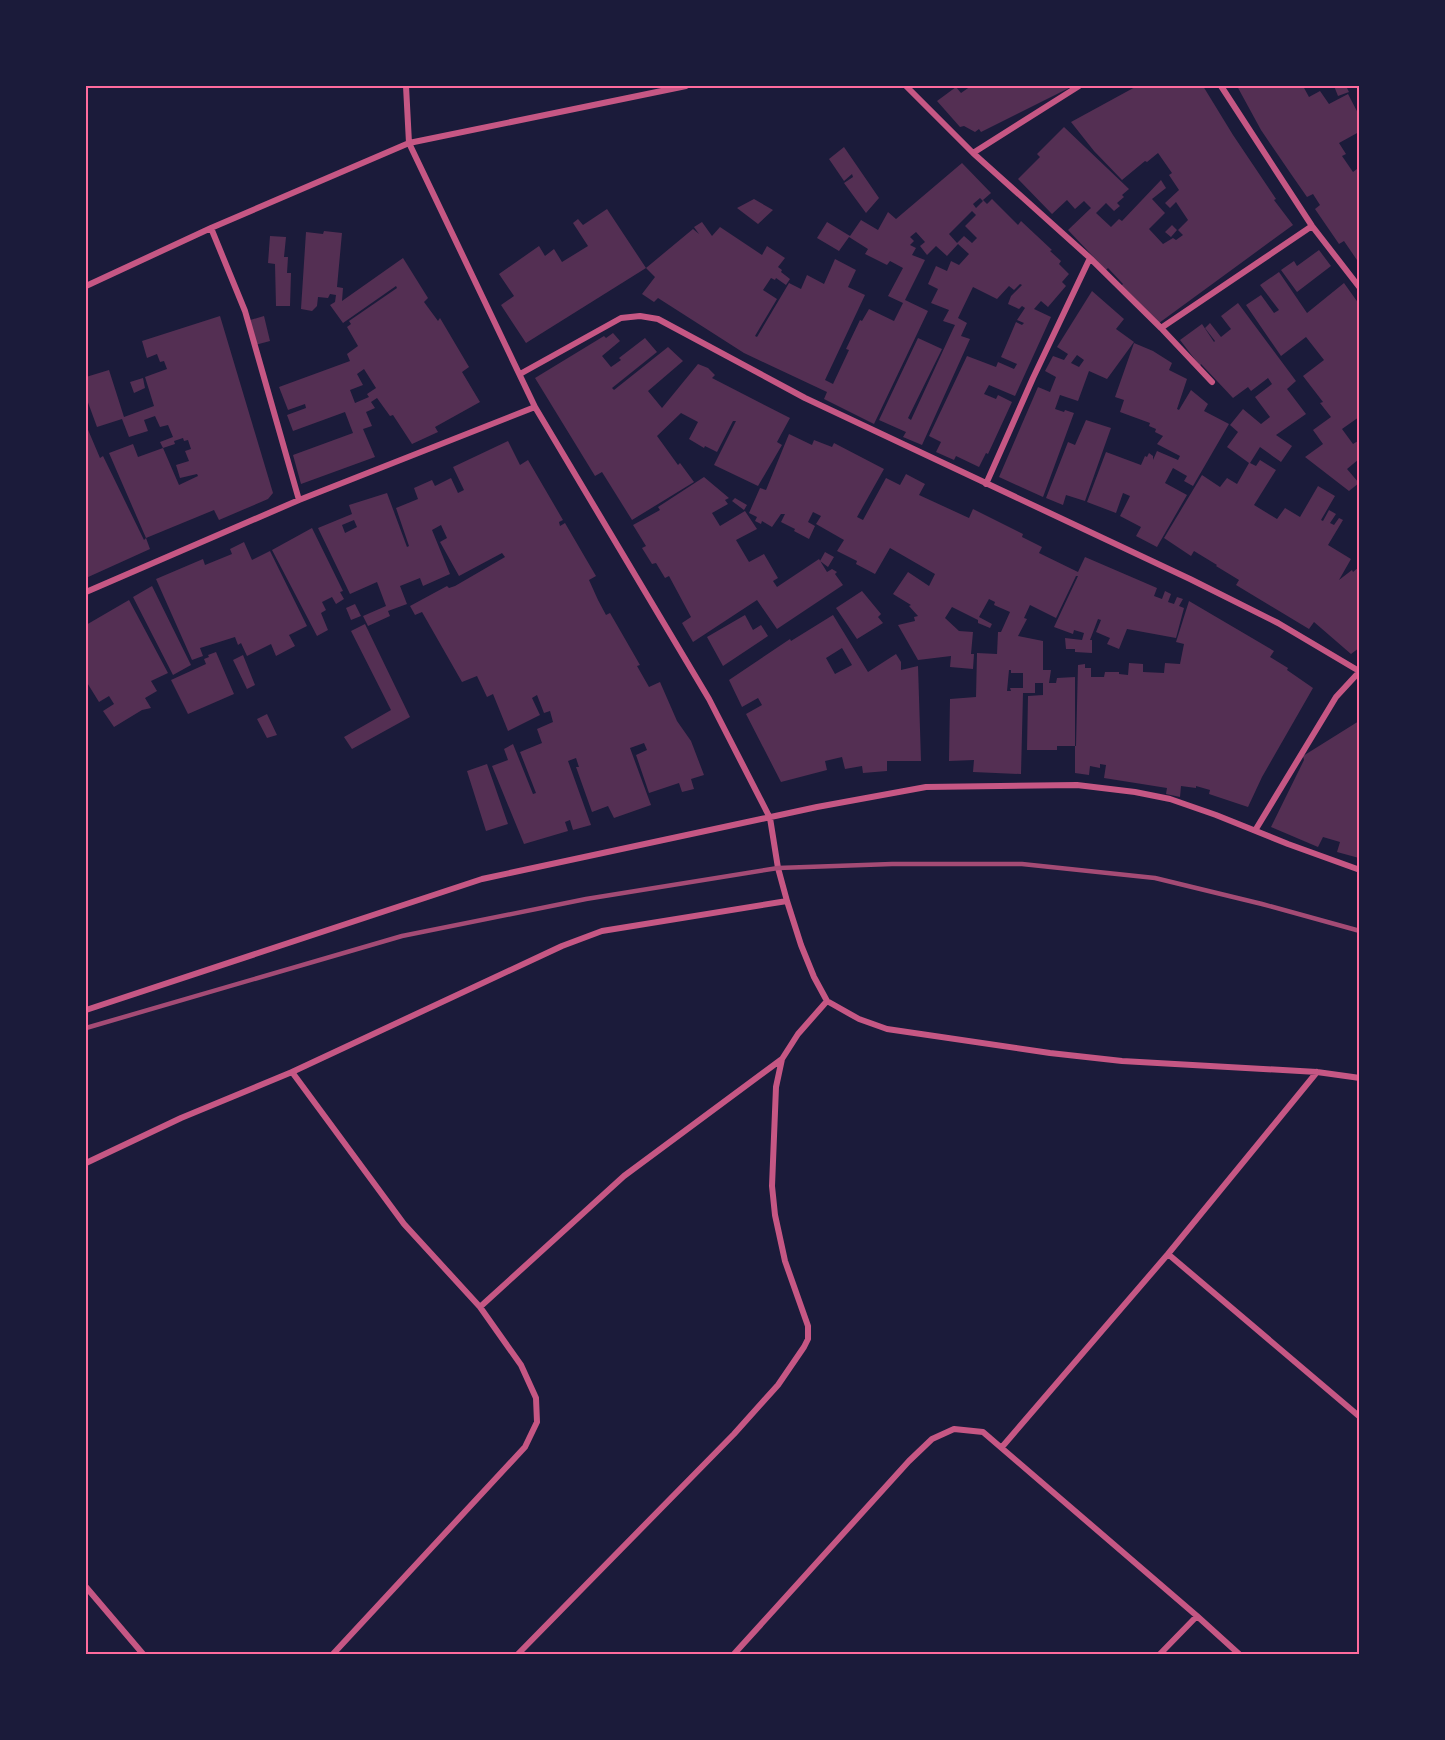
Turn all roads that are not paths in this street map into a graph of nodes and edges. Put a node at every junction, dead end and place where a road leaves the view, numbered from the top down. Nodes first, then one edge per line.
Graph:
1 (406, 86) edge
2 (686, 86) edge
3 (906, 86) edge
4 (1079, 86) edge
5 (1221, 86) edge
6 (409, 143) junction
7 (973, 153) junction
8 (1312, 226) junction
9 (211, 228) junction
10 (1090, 258) junction
11 (86, 286) edge
12 (1359, 288) edge
13 (1161, 328) junction
14 (520, 374) junction
15 (1212, 382) dead end
16 (535, 406) junction
17 (986, 484) junction
18 (299, 500) junction
19 (86, 592) edge
20 (1359, 671) edge
21 (770, 818) junction
22 (1256, 830) junction
23 (1359, 870) edge
24 (787, 901) junction
25 (827, 1001) junction
26 (86, 1010) edge
27 (782, 1059) junction
28 (292, 1072) junction
29 (1317, 1072) junction
30 (1359, 1078) edge
31 (86, 1163) edge
32 (1168, 1254) junction
33 (480, 1307) junction
34 (1359, 1417) edge
35 (1002, 1446) junction
36 (86, 1587) edge
37 (1197, 1616) junction
38 (143, 1654) edge
39 (333, 1654) edge
40 (518, 1654) edge
41 (734, 1654) edge
42 (1160, 1654) edge
43 (1239, 1654) edge

1 - 6 street
2 - 6 street
3 - 7 street
4 - 7 street
5 - 8 street
6 - 9 street
6 - 14 street
7 - 10 street
8 - 12 street
8 - 13 street
9 - 11 street
9 - 18 street
10 - 13 street
10 - 17 street
13 - 15 street
14 - 16 street
14 - 17 street
16 - 18 street
16 - 21 street
17 - 20 street
18 - 19 street
20 - 22 street
21 - 22 street
21 - 24 street
21 - 26 street
22 - 23 street
24 - 25 street
24 - 28 street
25 - 27 street
25 - 29 street
27 - 33 street
27 - 40 street
28 - 31 street
28 - 33 street
29 - 30 street
29 - 32 street
32 - 34 street
32 - 35 street
33 - 39 street
35 - 37 street
35 - 41 street
36 - 38 street
37 - 42 street
37 - 43 street

